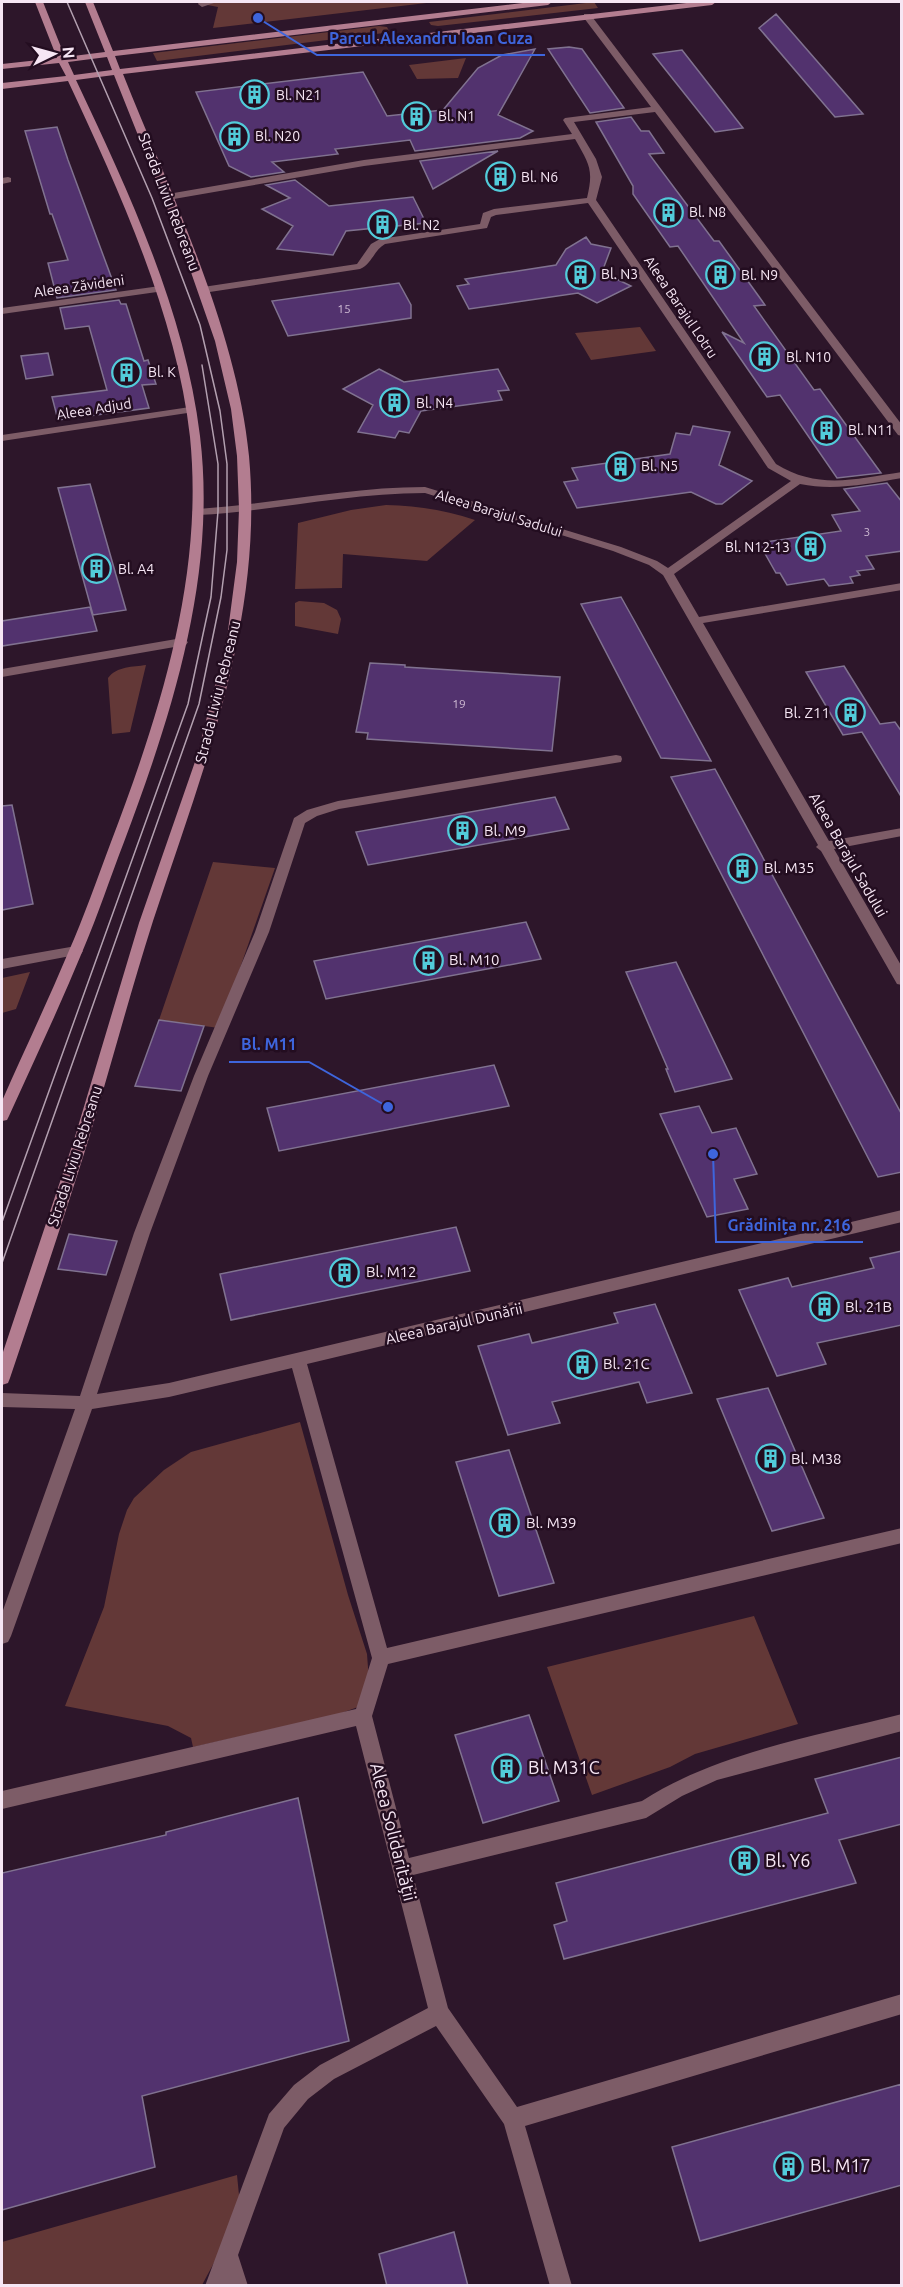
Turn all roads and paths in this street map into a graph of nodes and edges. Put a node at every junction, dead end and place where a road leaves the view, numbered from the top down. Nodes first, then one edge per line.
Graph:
1 (39, 2) edge
2 (89, 2) edge
3 (213, 2) edge
4 (548, 2) edge
5 (712, 2) edge
6 (202, 4) dead end
7 (587, 16) junction
8 (110, 53) junction
9 (63, 59) junction
10 (2, 67) edge
11 (118, 72) junction
12 (72, 78) junction
13 (2, 86) edge
14 (658, 109) junction
15 (578, 136) junction
16 (168, 197) junction
17 (591, 200) junction
18 (160, 289) junction
19 (204, 290) junction
20 (2, 311) edge
21 (190, 410) junction
22 (902, 433) edge
23 (2, 438) edge
24 (902, 475) edge
25 (796, 482) junction
26 (245, 509) junction
27 (198, 512) junction
28 (668, 573) junction
29 (902, 586) edge
30 (694, 621) junction
31 (182, 642) junction
32 (2, 673) edge
33 (615, 759) dead end
34 (902, 832) edge
35 (823, 847) junction
36 (76, 951) junction
37 (2, 964) edge
38 (902, 980) edge
39 (2, 1116) edge
40 (902, 1216) edge
41 (298, 1361) junction
42 (2, 1378) edge
43 (2, 1400) edge
44 (86, 1403) junction
45 (902, 1535) edge
46 (2, 1636) edge
47 (381, 1658) junction
48 (363, 1716) junction
49 (902, 1722) edge
50 (2, 1800) edge
51 (402, 1869) junction
52 (902, 2004) edge
53 (439, 2013) junction
54 (513, 2119) junction
55 (228, 2257) junction
56 (216, 2286) edge
57 (237, 2286) edge
58 (561, 2286) edge

1 - 9 street
2 - 8 street, Strada Liviu Rebreanu
3 - 6 street
4 - 8 street
5 - 7 street
7 - 11 street
7 - 14 street
8 - 9 street
8 - 11 street, Strada Liviu Rebreanu
9 - 10 street
9 - 12 street
11 - 12 street
11 - 16 street, Strada Liviu Rebreanu
12 - 13 street
12 - 18 street
14 - 15 street
14 - 22 street
15 - 16 street
15 - 17 street
16 - 19 street, Strada Liviu Rebreanu
17 - 19 street
17 - 25 street, Aleea Barajul Lotru
18 - 20 street, Aleea Zăvideni
18 - 21 street
19 - 26 street, Strada Liviu Rebreanu
21 - 23 street, Aleea Adjud
21 - 27 street
24 - 25 street
25 - 28 street
26 - 27 street, Aleea Barajul Sadului
26 - 28 street, Aleea Barajul Sadului
26 - 42 street, Strada Liviu Rebreanu
27 - 31 street
28 - 30 street, Aleea Barajul Sadului
29 - 30 street
30 - 35 street, Aleea Barajul Sadului
31 - 32 street
31 - 36 street
33 - 44 street
34 - 35 street
35 - 38 street, Aleea Barajul Sadului
36 - 37 street
36 - 39 street
40 - 41 street, Aleea Barajul Dunării
41 - 44 street, Aleea Barajul Dunării
41 - 47 street
43 - 44 street, Aleea Barajul Dunării
44 - 46 street
45 - 47 street
47 - 48 street
48 - 50 street
48 - 51 street, Aleea Solidarității
49 - 51 street
51 - 53 street, Aleea Solidarității
52 - 54 street
53 - 54 street, Aleea Solidarității
53 - 55 street
54 - 58 street, Aleea Solidarității
55 - 56 street
55 - 57 street

